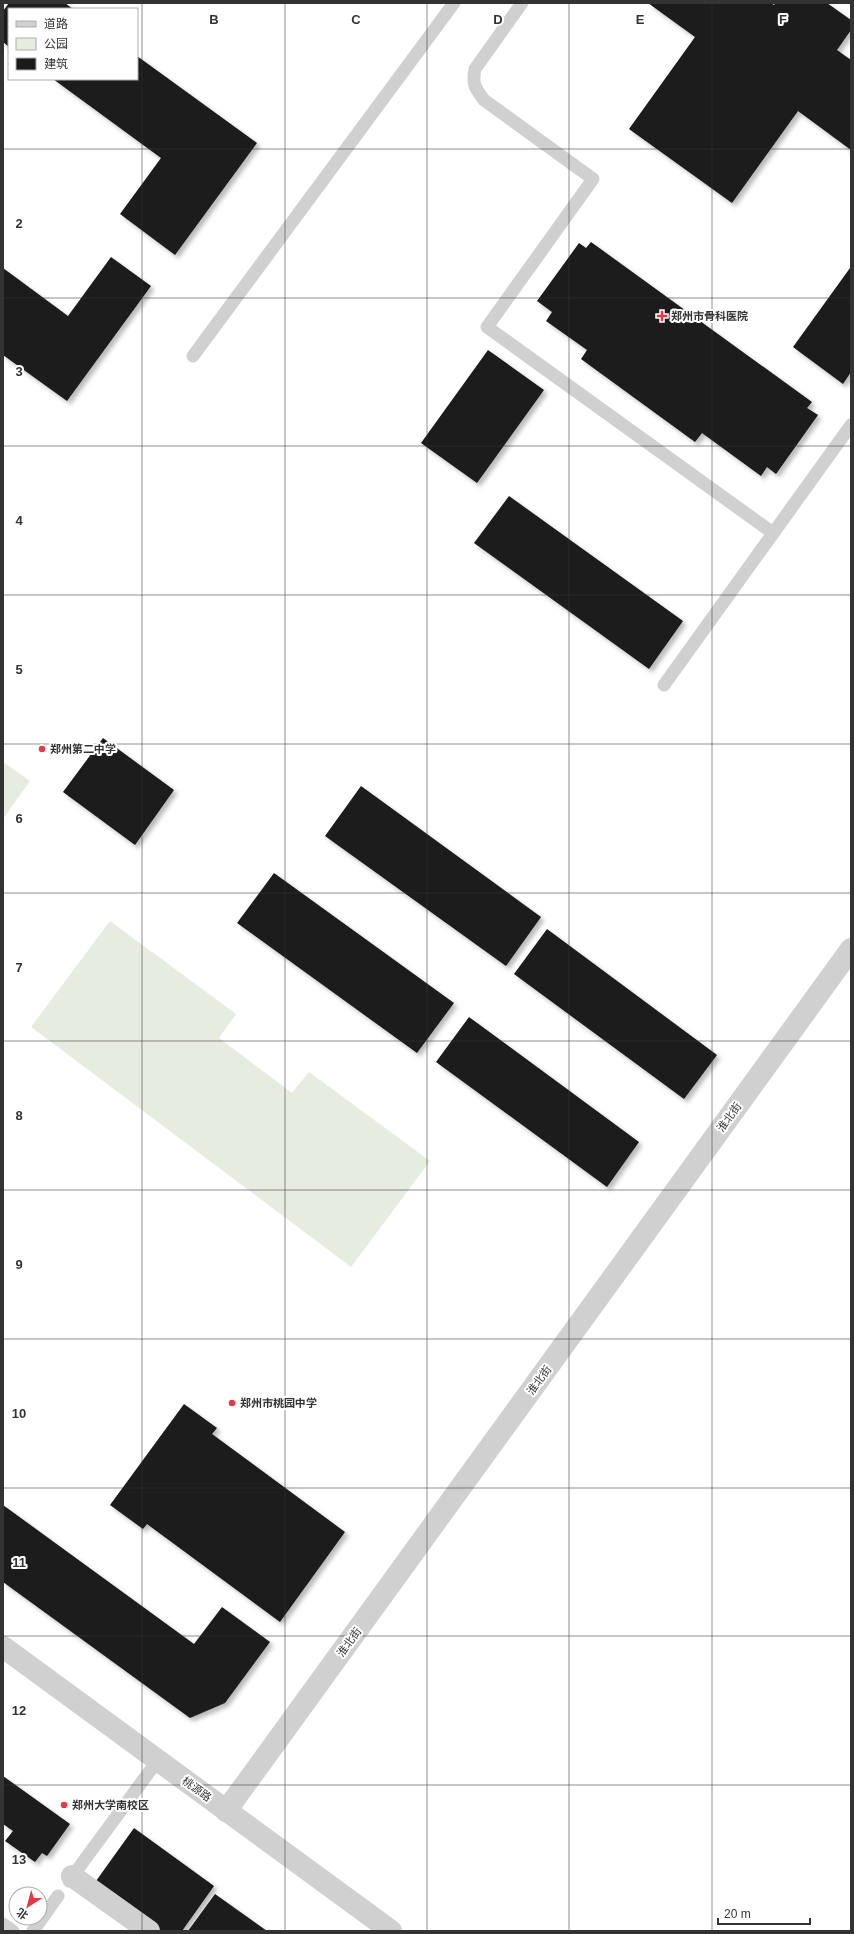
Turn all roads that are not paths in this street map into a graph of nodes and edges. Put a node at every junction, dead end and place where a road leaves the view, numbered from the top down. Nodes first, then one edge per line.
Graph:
1 (454, 3) edge
2 (522, 3) edge
3 (193, 356) dead end
4 (851, 425) edge
5 (773, 533) junction
6 (664, 685) dead end
7 (851, 949) edge
8 (3, 1647) edge
9 (158, 1760) junction
10 (226, 1811) junction
11 (70, 1879) joint
12 (58, 1896) dead end
13 (3, 1924) edge
14 (13, 1931) edge
15 (33, 1931) edge
16 (149, 1931) edge
17 (391, 1931) edge

1 - 3 lane
2 - 5 lane
4 - 5 lane
5 - 6 lane
7 - 10 street, 淮北街
8 - 9 street, 桃源路
9 - 10 street, 桃源路
9 - 11 lane
10 - 17 street, 桃源路
11 - 16 street
12 - 15 lane
13 - 14 lane

